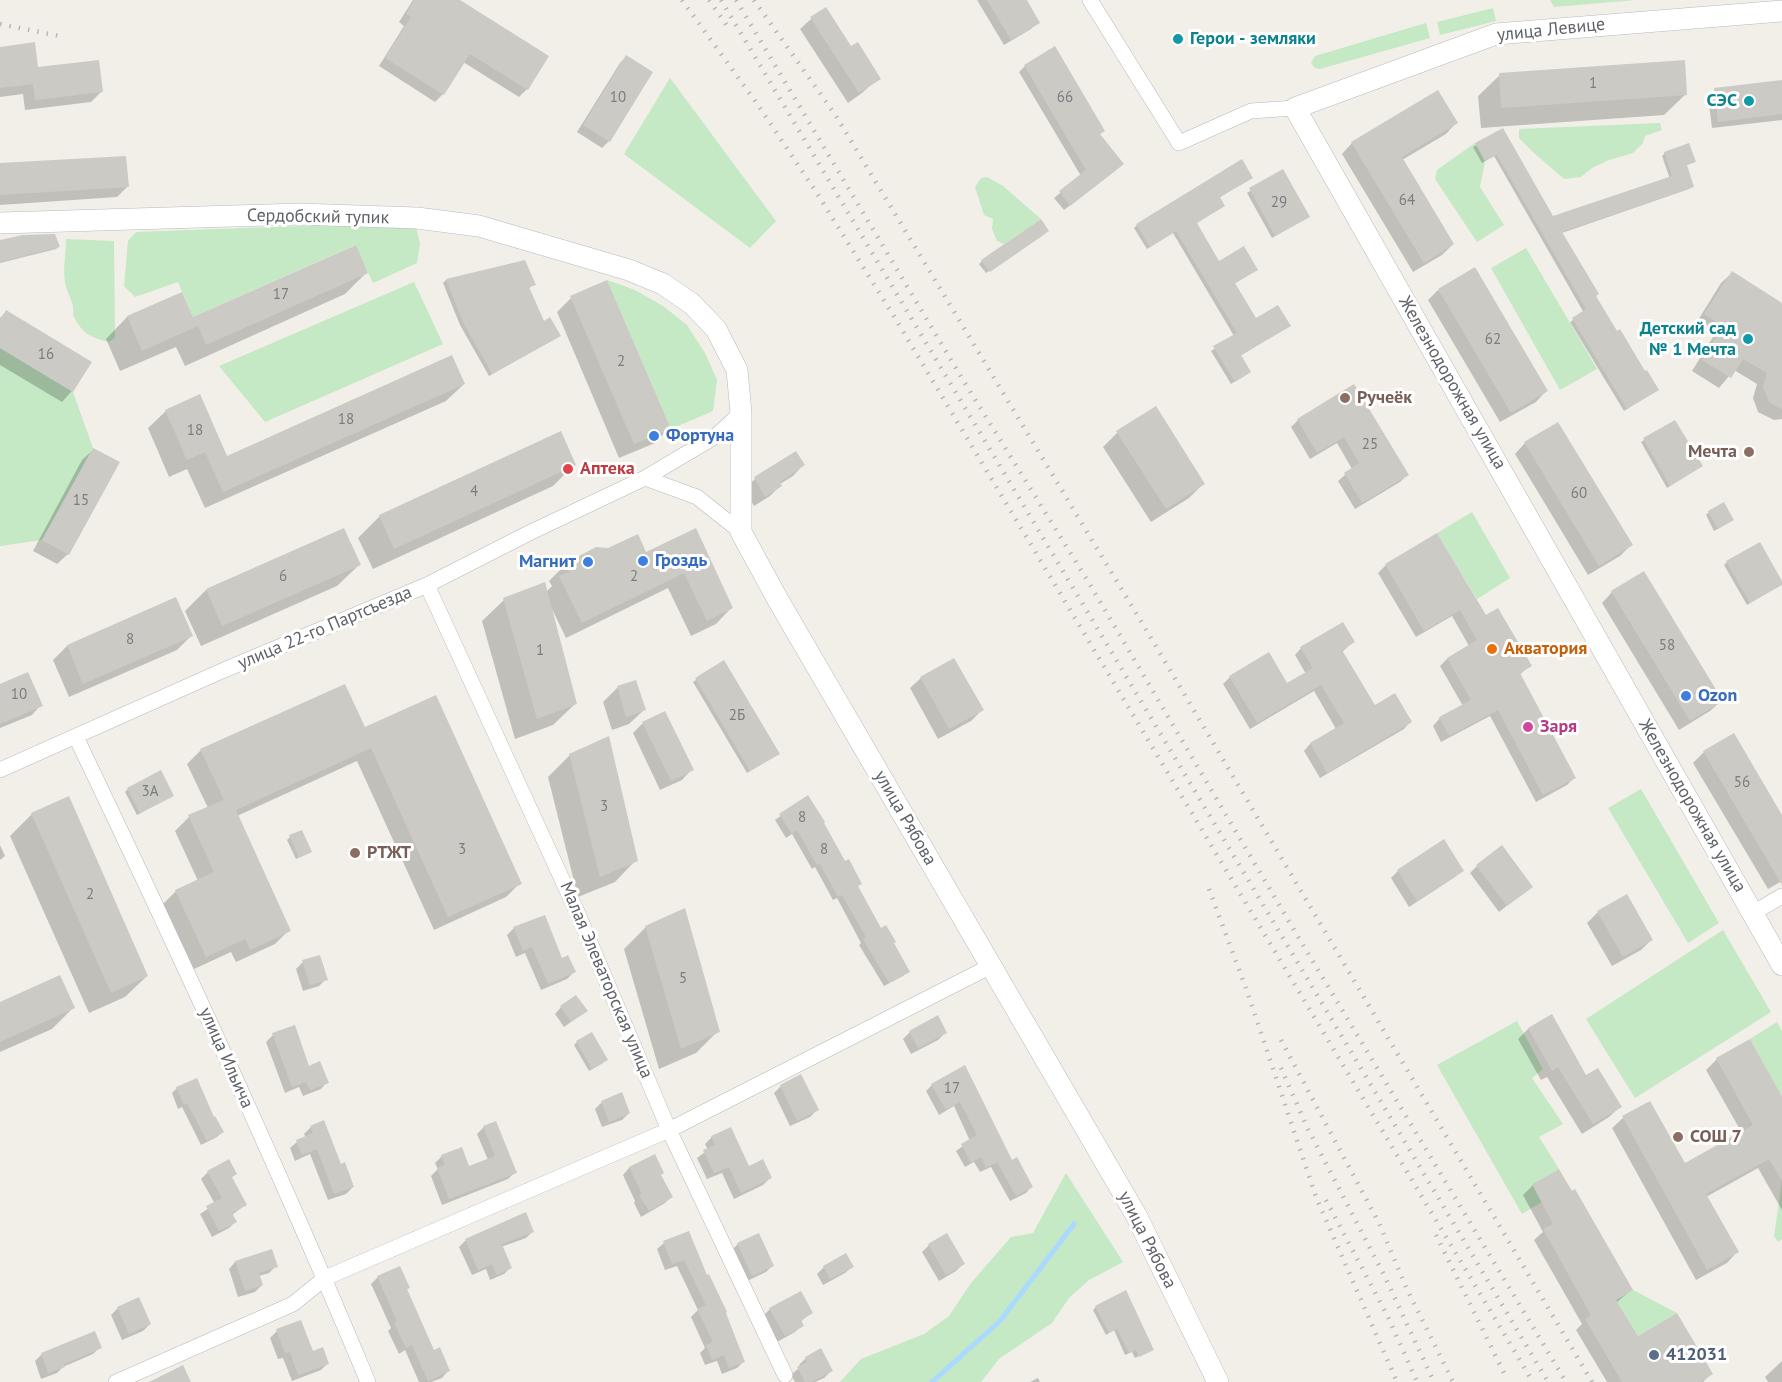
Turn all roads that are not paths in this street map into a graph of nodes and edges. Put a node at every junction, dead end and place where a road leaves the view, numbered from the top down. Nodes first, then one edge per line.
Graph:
1 (1090, 0) edge
2 (1782, 11) edge
3 (1295, 108) junction
4 (0, 223) edge
5 (629, 270) joint
6 (741, 413) junction
7 (645, 478) junction
8 (741, 532) junction
9 (427, 585) junction
10 (76, 737) junction
11 (0, 770) edge
12 (1782, 896) edge
13 (1753, 913) junction
14 (1782, 964) edge
15 (991, 966) junction
16 (669, 1130) junction
17 (325, 1278) junction
18 (785, 1375) dead end
19 (116, 1382) edge
20 (368, 1382) edge
21 (1218, 1382) edge

1 - 3 street
2 - 3 street, улица Левице
3 - 13 street, Железнодорожная улица
4 - 5 street, Сердобский тупик
5 - 6 street, улица Рябова
6 - 7 street, улица 22-го Партсъезда
6 - 8 street, улица Рябова
7 - 8 street
7 - 9 street, улица 22-го Партсъезда
8 - 15 street, улица Рябова
9 - 10 street, улица 22-го Партсъезда
9 - 16 street, Малая Элеваторская улица
10 - 11 street, улица 22-го Партсъезда
10 - 17 street, улица Ильича
12 - 13 street, Железнодорожная улица
13 - 14 street, Железнодорожная улица
15 - 16 street
15 - 21 street, улица Рябова
16 - 17 street
16 - 18 street, Малая Элеваторская улица
17 - 19 street
17 - 20 street, улица Ильича

